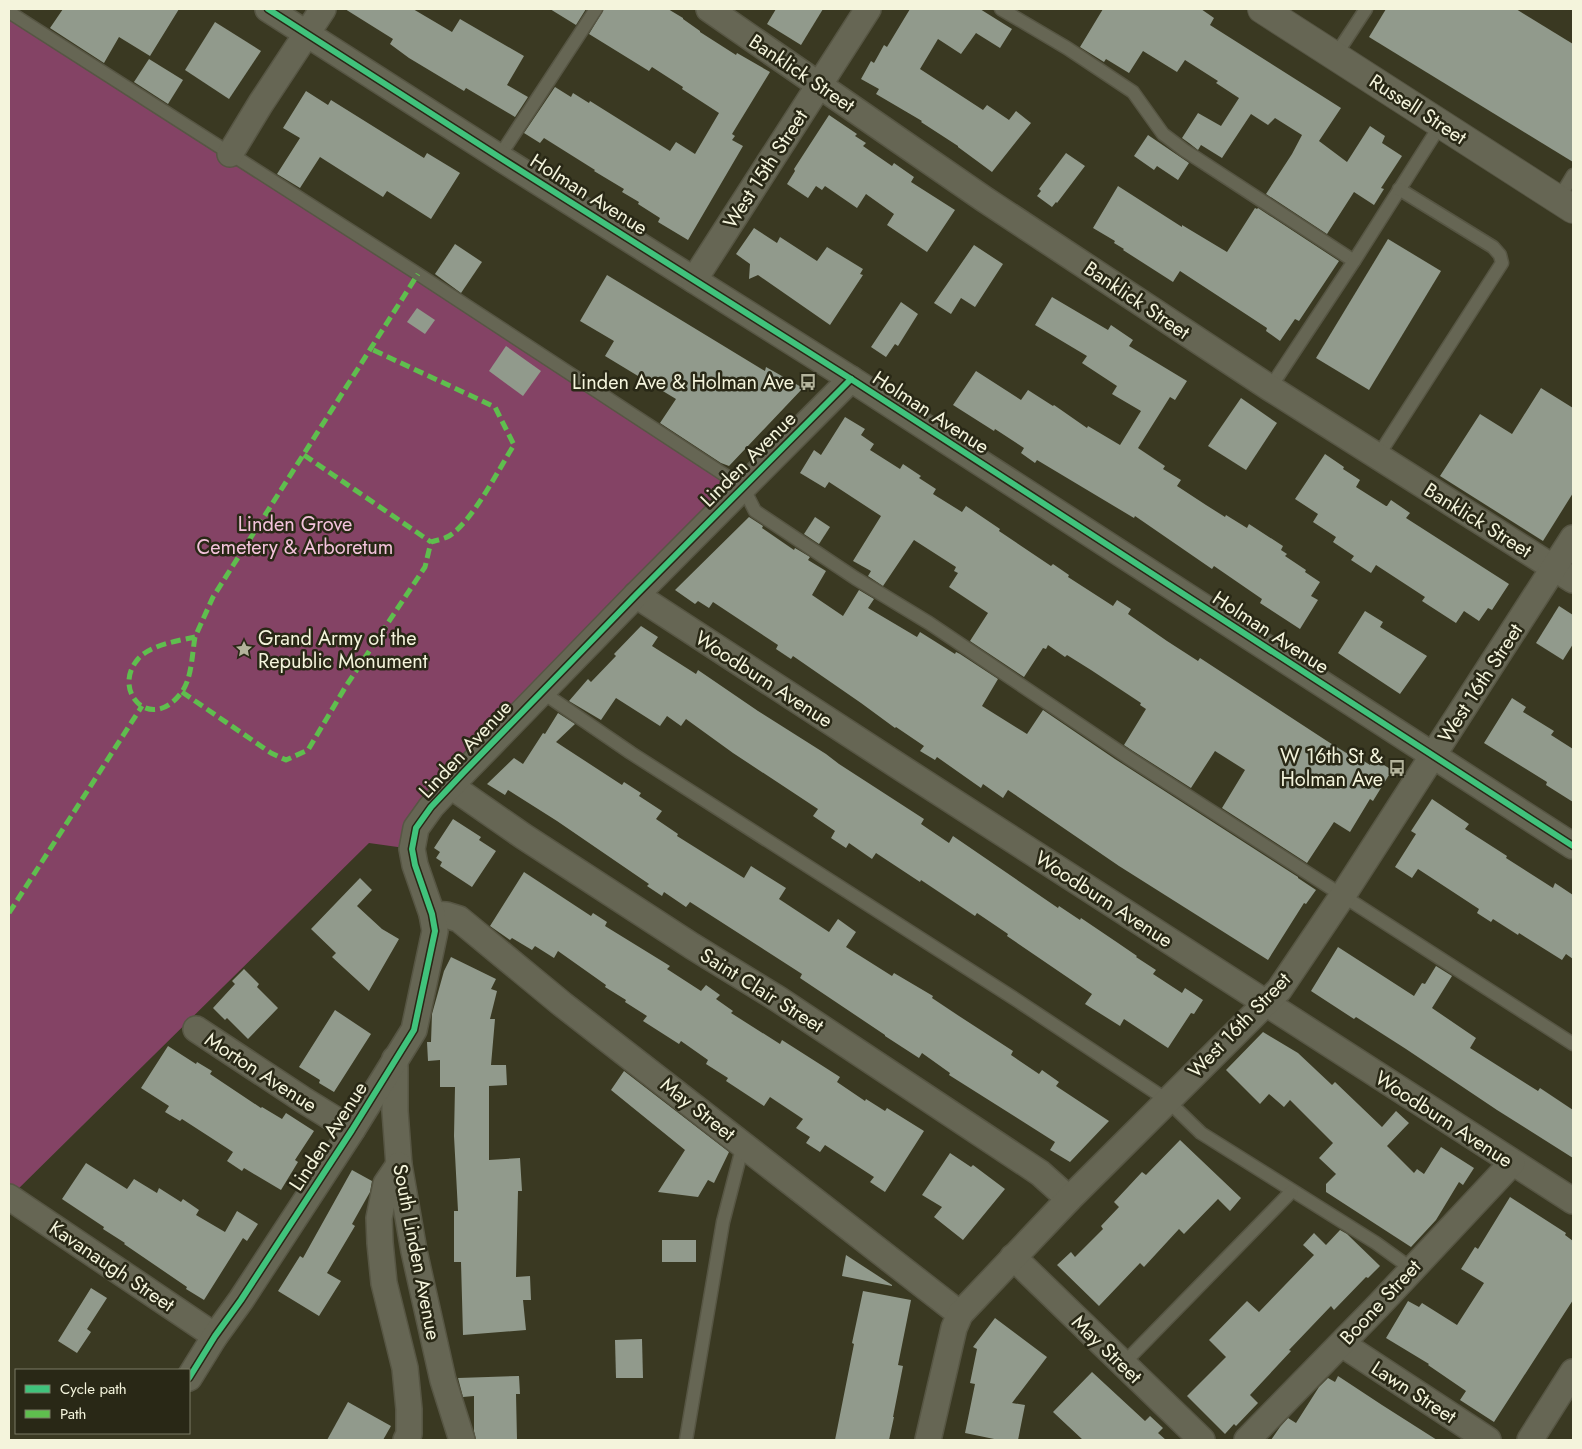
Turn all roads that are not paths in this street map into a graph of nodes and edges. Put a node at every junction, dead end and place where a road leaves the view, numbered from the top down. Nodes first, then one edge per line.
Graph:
1 (268, 9) edge
2 (323, 9) edge
3 (596, 9) edge
4 (709, 9) edge
5 (868, 9) edge
6 (1001, 9) edge
7 (1262, 9) edge
8 (1366, 9) edge
9 (9, 12) edge
10 (307, 33) junction
11 (1336, 56) junction
12 (820, 84) junction
13 (1441, 124) junction
14 (230, 154) junction
15 (499, 157) junction
16 (1573, 175) edge
17 (1400, 189) junction
18 (1566, 204) edge
19 (1354, 260) junction
20 (694, 280) junction
21 (851, 379) junction
22 (1270, 388) junction
23 (1378, 456) junction
24 (743, 487) junction
25 (1573, 538) edge
26 (1564, 574) edge
27 (636, 595) junction
28 (542, 692) junction
29 (1433, 756) junction
30 (451, 786) junction
31 (1573, 846) edge
32 (1343, 895) junction
33 (432, 914) junction
34 (1265, 1003) junction
35 (196, 1029) dead end
36 (1573, 1044) edge
37 (395, 1059) junction
38 (1167, 1100) junction
39 (352, 1130) junction
40 (743, 1145) junction
41 (1512, 1163) junction
42 (399, 1165) junction
43 (1292, 1191) junction
44 (9, 1198) edge
45 (1069, 1199) junction
46 (1573, 1201) edge
47 (1013, 1256) junction
48 (1412, 1268) junction
49 (960, 1314) junction
50 (215, 1336) junction
51 (1342, 1344) junction
52 (1123, 1364) junction
53 (1573, 1372) edge
54 (190, 1376) edge
55 (406, 1440) edge
56 (462, 1440) edge
57 (686, 1440) edge
58 (928, 1440) edge
59 (1202, 1440) edge
60 (1247, 1440) edge
61 (1488, 1440) edge
62 (1530, 1440) edge

1 - 10 street, Holman Avenue
2 - 10 street
3 - 15 lane
4 - 12 street, Banklick Street
5 - 12 street, West 15th Street
6 - 19 lane
7 - 11 street, Russell Street
8 - 11 lane
9 - 14 lane
10 - 14 street
10 - 15 street, Holman Avenue
11 - 13 street, Russell Street
12 - 20 street, West 15th Street
12 - 22 street, Banklick Street
13 - 17 lane
13 - 18 street, Russell Street
14 - 24 lane
15 - 20 street, Holman Avenue
16 - 18 lane
17 - 19 lane
17 - 23 lane
19 - 22 lane
20 - 21 street, Holman Avenue
21 - 24 street, Linden Avenue
21 - 29 street, Holman Avenue
22 - 23 street, Banklick Street
23 - 26 street, Banklick Street
24 - 27 street, Linden Avenue
24 - 32 lane
25 - 26 street, West 16th Street
26 - 29 street, West 16th Street
27 - 28 street, Linden Avenue
27 - 34 street, Woodburn Avenue
28 - 30 street, Linden Avenue
28 - 38 lane
29 - 31 street, Holman Avenue
29 - 32 street, West 16th Street
30 - 33 street, Linden Avenue
30 - 45 street, Saint Clair Street
32 - 34 street, West 16th Street
32 - 36 lane
33 - 37 street, Linden Avenue
33 - 40 street, May Street
34 - 38 street, West 16th Street
34 - 41 street, Woodburn Avenue
35 - 39 street, Morton Avenue
37 - 39 street, Linden Avenue
37 - 42 street, South Linden Avenue
38 - 43 lane
38 - 45 street, West 16th Street
39 - 50 street, Linden Avenue
40 - 49 street, May Street
40 - 57 lane
41 - 46 street, Woodburn Avenue
41 - 48 street, Boone Street
42 - 55 street
42 - 56 street, South Linden Avenue
43 - 48 lane
43 - 52 lane
44 - 50 street, Kavanaugh Street
45 - 47 street, West 16th Street
47 - 49 street, West 16th Street
47 - 52 street, May Street
48 - 51 street, Boone Street
49 - 58 street, West 16th Street
50 - 54 street, Linden Avenue
51 - 60 street, Boone Street
51 - 61 street, Lawn Street
52 - 59 street, May Street
53 - 62 street

